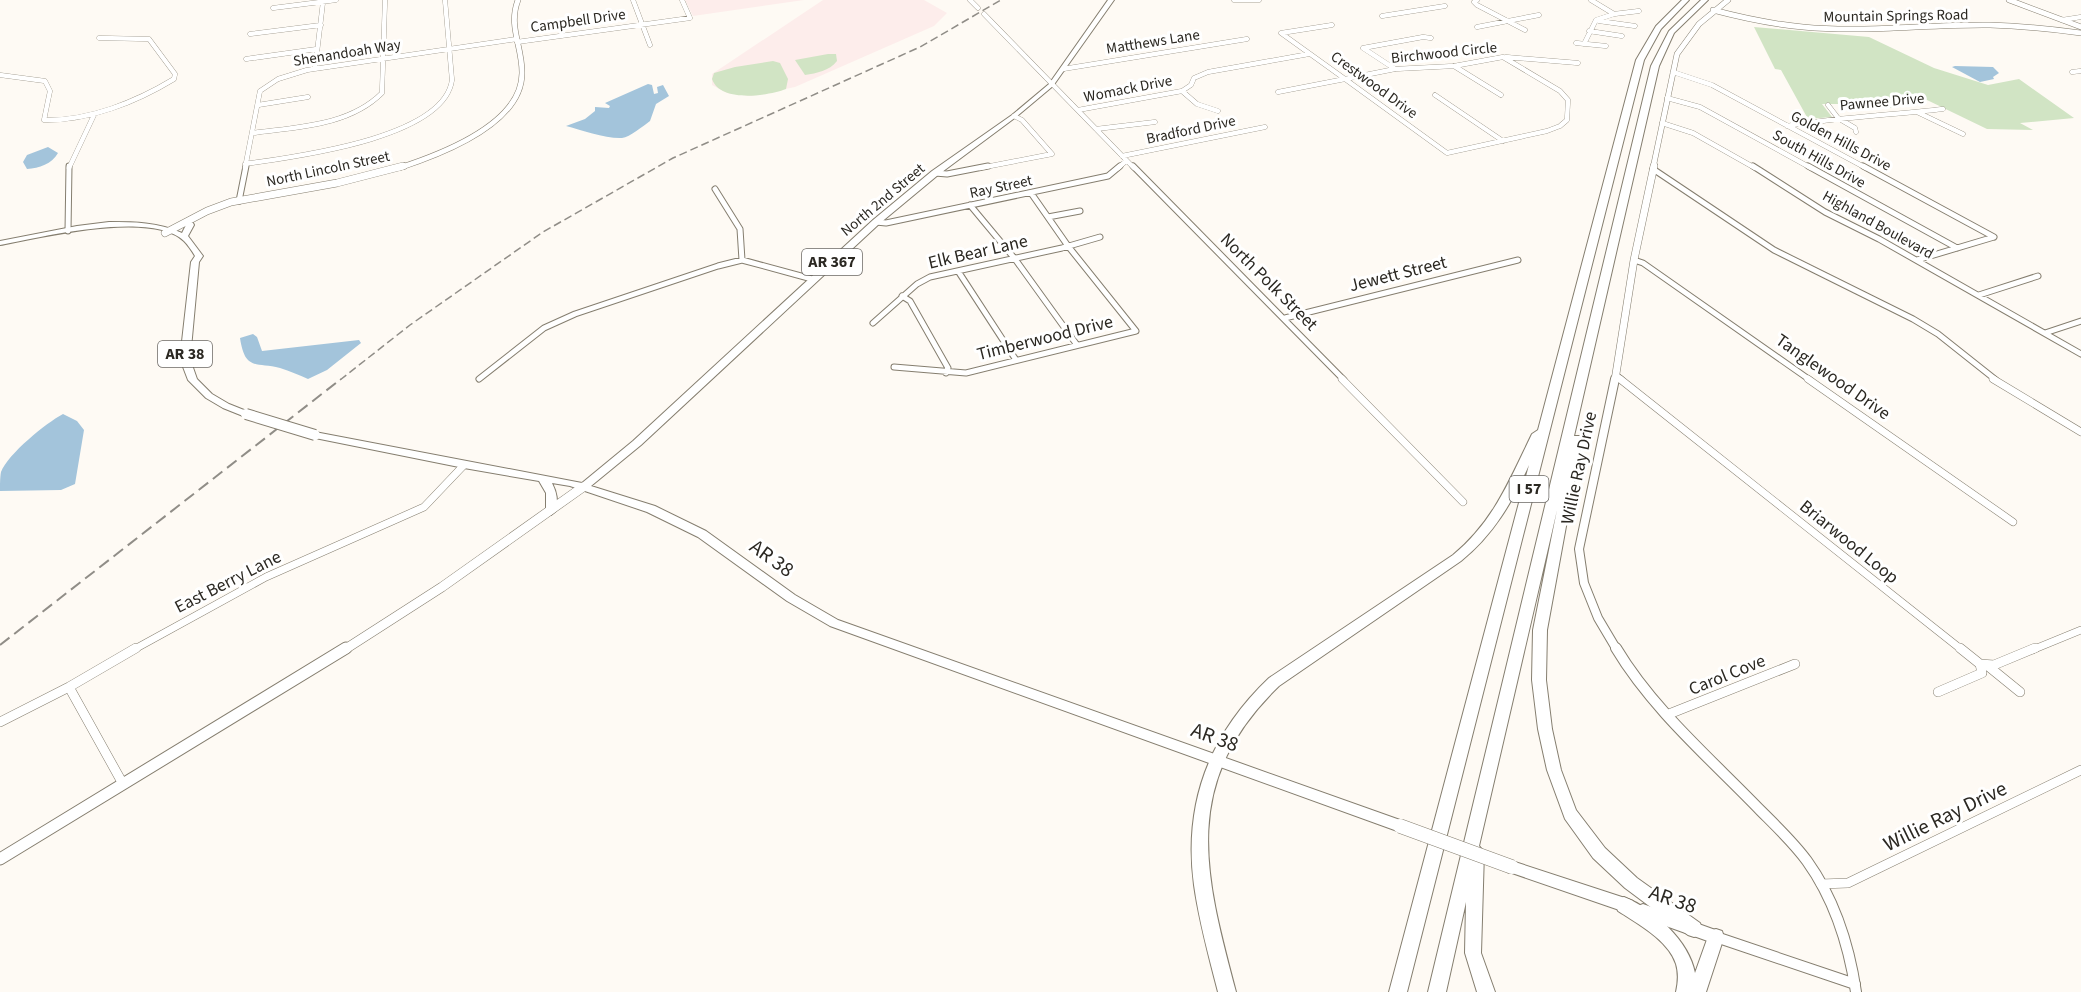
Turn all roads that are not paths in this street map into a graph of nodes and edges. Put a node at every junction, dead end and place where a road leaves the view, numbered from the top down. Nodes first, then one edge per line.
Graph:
1 (336, 0) edge
2 (385, 0) edge
3 (444, 0) edge
4 (518, 0) edge
5 (633, 0) edge
6 (682, 0) edge
7 (970, 0) edge
8 (1111, 0) edge
9 (1234, 0) edge
10 (1259, 0) edge
11 (1477, 0) edge
12 (1591, 0) edge
13 (1686, 0) edge
14 (1728, 0) edge
15 (2009, 0) edge
16 (1439, 1) edge
17 (323, 2) junction
18 (1709, 5) edge
19 (273, 8) dead end
20 (978, 8) dead end
21 (1640, 11) dead end
22 (984, 14) dead end
23 (1614, 14) junction
24 (1539, 15) dead end
25 (1382, 16) dead end
26 (2081, 17) edge
27 (2062, 20) junction
28 (1596, 21) junction
29 (1506, 22) junction
30 (321, 25) junction
31 (642, 25) junction
32 (1332, 25) dead end
33 (1635, 26) dead end
34 (1477, 27) dead end
35 (2081, 27) edge
36 (1525, 30) dead end
37 (1589, 31) junction
38 (2081, 33) edge
39 (250, 34) dead end
40 (1622, 36) dead end
41 (99, 38) dead end
42 (1431, 38) dead end
43 (1247, 39) dead end
44 (517, 41) junction
45 (1576, 43) dead end
46 (1584, 44) junction
47 (650, 45) dead end
48 (1606, 46) dead end
49 (317, 49) junction
50 (450, 49) junction
51 (1309, 54) junction
52 (1503, 57) junction
53 (246, 59) dead end
54 (384, 59) junction
55 (1578, 63) dead end
56 (1454, 66) junction
57 (315, 69) junction
58 (1063, 69) junction
59 (1395, 69) junction
60 (2081, 71) edge
61 (1673, 72) junction
62 (2072, 72) dead end
63 (0, 75) edge
64 (1344, 79) junction
65 (1051, 85) junction
66 (1182, 91) junction
67 (1278, 92) dead end
68 (1435, 95) dead end
69 (1501, 95) dead end
70 (308, 97) dead end
71 (1667, 98) junction
72 (258, 105) junction
73 (1828, 105) dead end
74 (1943, 109) dead end
75 (1078, 110) junction
76 (1218, 111) dead end
77 (1917, 112) junction
78 (94, 115) junction
79 (1014, 116) junction
80 (1838, 118) junction
81 (1155, 122) dead end
82 (1662, 123) junction
83 (1787, 126) junction
84 (1265, 127) dead end
85 (1096, 129) junction
86 (1856, 132) dead end
87 (253, 133) junction
88 (1963, 134) dead end
89 (1503, 141) junction
90 (1447, 153) joint
91 (1124, 159) junction
92 (245, 164) junction
93 (1653, 169) junction
94 (935, 173) junction
95 (715, 189) dead end
96 (1030, 193) junction
97 (239, 201) junction
98 (970, 205) junction
99 (1080, 211) dead end
100 (1048, 217) junction
101 (876, 222) junction
102 (190, 225) joint
103 (68, 231) junction
104 (172, 232) junction
105 (1100, 237) dead end
106 (0, 243) edge
107 (1068, 246) junction
108 (1957, 248) junction
109 (1015, 259) junction
110 (742, 260) junction
111 (1518, 260) dead end
112 (1634, 260) junction
113 (1917, 260) junction
114 (195, 262) junction
115 (958, 271) junction
116 (2038, 276) dead end
117 (812, 279) junction
118 (1979, 295) junction
119 (902, 296) junction
120 (1285, 318) junction
121 (2081, 321) edge
122 (873, 323) dead end
123 (2045, 333) junction
124 (1077, 345) junction
125 (2081, 354) edge
126 (1016, 360) junction
127 (894, 367) dead end
128 (946, 373) junction
129 (1616, 375) junction
130 (479, 379) dead end
131 (1581, 382) junction
132 (1549, 413) junction
133 (2081, 432) edge
134 (464, 465) junction
135 (607, 469) junction
136 (542, 478) junction
137 (583, 487) junction
138 (614, 498) junction
139 (1463, 502) dead end
140 (551, 511) junction
141 (2013, 522) dead end
142 (2081, 630) edge
143 (1795, 664) dead end
144 (1984, 665) junction
145 (69, 687) junction
146 (1938, 692) dead end
147 (2020, 692) dead end
148 (1669, 714) junction
149 (0, 722) edge
150 (1216, 760) junction
151 (2081, 770) edge
152 (123, 784) junction
153 (1478, 819) junction
154 (0, 858) edge
155 (1821, 884) junction
156 (1624, 905) junction
157 (1694, 929) junction
158 (1716, 937) junction
159 (1855, 988) edge
160 (1227, 992) edge
161 (1398, 992) edge
162 (1437, 992) edge
163 (1486, 992) edge
164 (1685, 992) edge
165 (1697, 992) edge

1 - 17 street
2 - 54 street
3 - 50 street
4 - 44 street, North Lincoln Street
5 - 31 street
6 - 31 street, Campbell Drive
7 - 20 street
8 - 58 main road, North 2nd Street / AR 367
9 - 10 street
11 - 29 street
12 - 23 street
13 - 132 highway, I 57
14 - 18 street, Willie Ray Drive
15 - 27 street
16 - 25 street
17 - 19 street
17 - 30 street
18 - 38 street, Mountain Springs Road
18 - 61 street, Willie Ray Drive
18 - 131 highway, I 57
21 - 23 street
22 - 65 street, North Polk Street
23 - 28 street
24 - 29 street
26 - 27 street
27 - 35 street
28 - 33 street
28 - 37 street
29 - 34 street
29 - 36 street
30 - 39 street
30 - 49 street
31 - 44 street, Campbell Drive
31 - 47 street
32 - 51 street
37 - 40 street
37 - 46 street
41 - 78 street
42 - 59 street
43 - 58 street, Matthews Lane
44 - 50 street, Shenandoah Way
44 - 97 street, North Lincoln Street
45 - 46 street
46 - 48 street
49 - 53 street
49 - 57 street
50 - 54 street, Shenandoah Way
50 - 92 street
51 - 64 street, Crestwood Drive
51 - 66 street, Crestwood Drive
52 - 55 street
52 - 56 street, Birchwood Circle
52 - 89 street, Birchwood Circle
54 - 57 street, Shenandoah Way
54 - 87 street
56 - 59 street, Birchwood Circle
56 - 69 street
57 - 72 street, Shenandoah Way
58 - 65 main road, North 2nd Street / AR 367
59 - 64 street, Birchwood Circle
60 - 62 street
61 - 71 street, Willie Ray Drive
61 - 83 street, Golden Hills Drive
63 - 78 street
64 - 67 street, Birchwood Circle
64 - 90 street, Crestwood Drive
65 - 75 street, North Polk Street
65 - 79 main road, North 2nd Street / AR 367
66 - 75 street, Womack Drive
66 - 76 street
68 - 89 street
70 - 72 street
71 - 82 street, Willie Ray Drive
71 - 108 street, South Hills Drive
72 - 87 street, Shenandoah Way
73 - 80 street
74 - 77 street, Pawnee Drive
75 - 85 street, North Polk Street
77 - 80 street, Pawnee Drive
77 - 88 street
78 - 103 street
79 - 94 main road, North 2nd Street / AR 367
79 - 94 street
80 - 83 street, Pawnee Drive
80 - 86 street
81 - 85 street
82 - 93 street, Willie Ray Drive
82 - 113 street, Highland Boulevard
83 - 108 street, Golden Hills Drive
84 - 91 street, Bradford Drive
85 - 91 street, North Polk Street
87 - 92 street, Shenandoah Way
89 - 90 street, Birchwood Circle
91 - 96 street, Ray Street
91 - 120 street, North Polk Street
92 - 97 street, Shenandoah Way
93 - 112 street, Willie Ray Drive
93 - 133 street
94 - 101 main road, North 2nd Street / AR 367
95 - 110 street
96 - 98 street, Ray Street
96 - 100 street, Timberwood Drive
97 - 102 street, North Lincoln Street
97 - 104 street, North Lincoln Street
98 - 101 street, Ray Street
98 - 109 street
99 - 100 street
100 - 107 street, Timberwood Drive
101 - 117 main road, North 2nd Street / AR 367
102 - 104 main road
103 - 104 main road
103 - 106 main road
104 - 114 main road
104 - 114 main road, AR 38
105 - 107 street, Elk Bear Lane
107 - 109 street, Elk Bear Lane
107 - 124 street, Timberwood Drive
108 - 113 street
109 - 115 street, Elk Bear Lane
109 - 124 street
110 - 117 street
110 - 130 street
111 - 120 street, Jewett Street
112 - 129 street, Willie Ray Drive
112 - 141 street, Tanglewood Drive
113 - 118 street, Highland Boulevard
114 - 134 main road, AR 38 / AR 38, bridge
115 - 119 street, Elk Bear Lane
115 - 126 street
116 - 118 street
117 - 135 main road, North 2nd Street / AR 367
118 - 123 street, Highland Boulevard
119 - 122 street, Elk Bear Lane
119 - 128 street
120 - 139 street, North Polk Street
121 - 123 street
123 - 125 street, Highland Boulevard
124 - 126 street, Timberwood Drive
126 - 128 street, Timberwood Drive
127 - 128 street, Timberwood Drive
129 - 144 street, Briarwood Loop
129 - 148 street, Willie Ray Drive
131 - 153 highway, I 57
131 - 157 highway
132 - 150 highway
132 - 161 highway, I 57
134 - 136 main road, AR 38
134 - 145 street, East Berry Lane
135 - 137 main road, North 2nd Street / AR 367
135 - 138 main road
136 - 137 main road, AR 38
136 - 140 main road
137 - 138 main road, AR 38
137 - 140 main road, AR 367
138 - 150 main road, AR 38
140 - 152 main road, AR 367
142 - 144 street
143 - 148 street, Carol Cove
144 - 146 street
144 - 147 street, Briarwood Loop
145 - 149 street, East Berry Lane
145 - 152 street
148 - 155 street, Willie Ray Drive
150 - 156 main road, AR 38, bridge
150 - 160 highway
151 - 155 street, Willie Ray Drive
152 - 154 main road, AR 367
153 - 162 highway, I 57
153 - 163 highway
155 - 159 street, Willie Ray Drive
156 - 157 main road, AR 38
156 - 164 highway
157 - 158 main road, AR 38
158 - 159 street, AR 38
158 - 165 highway

